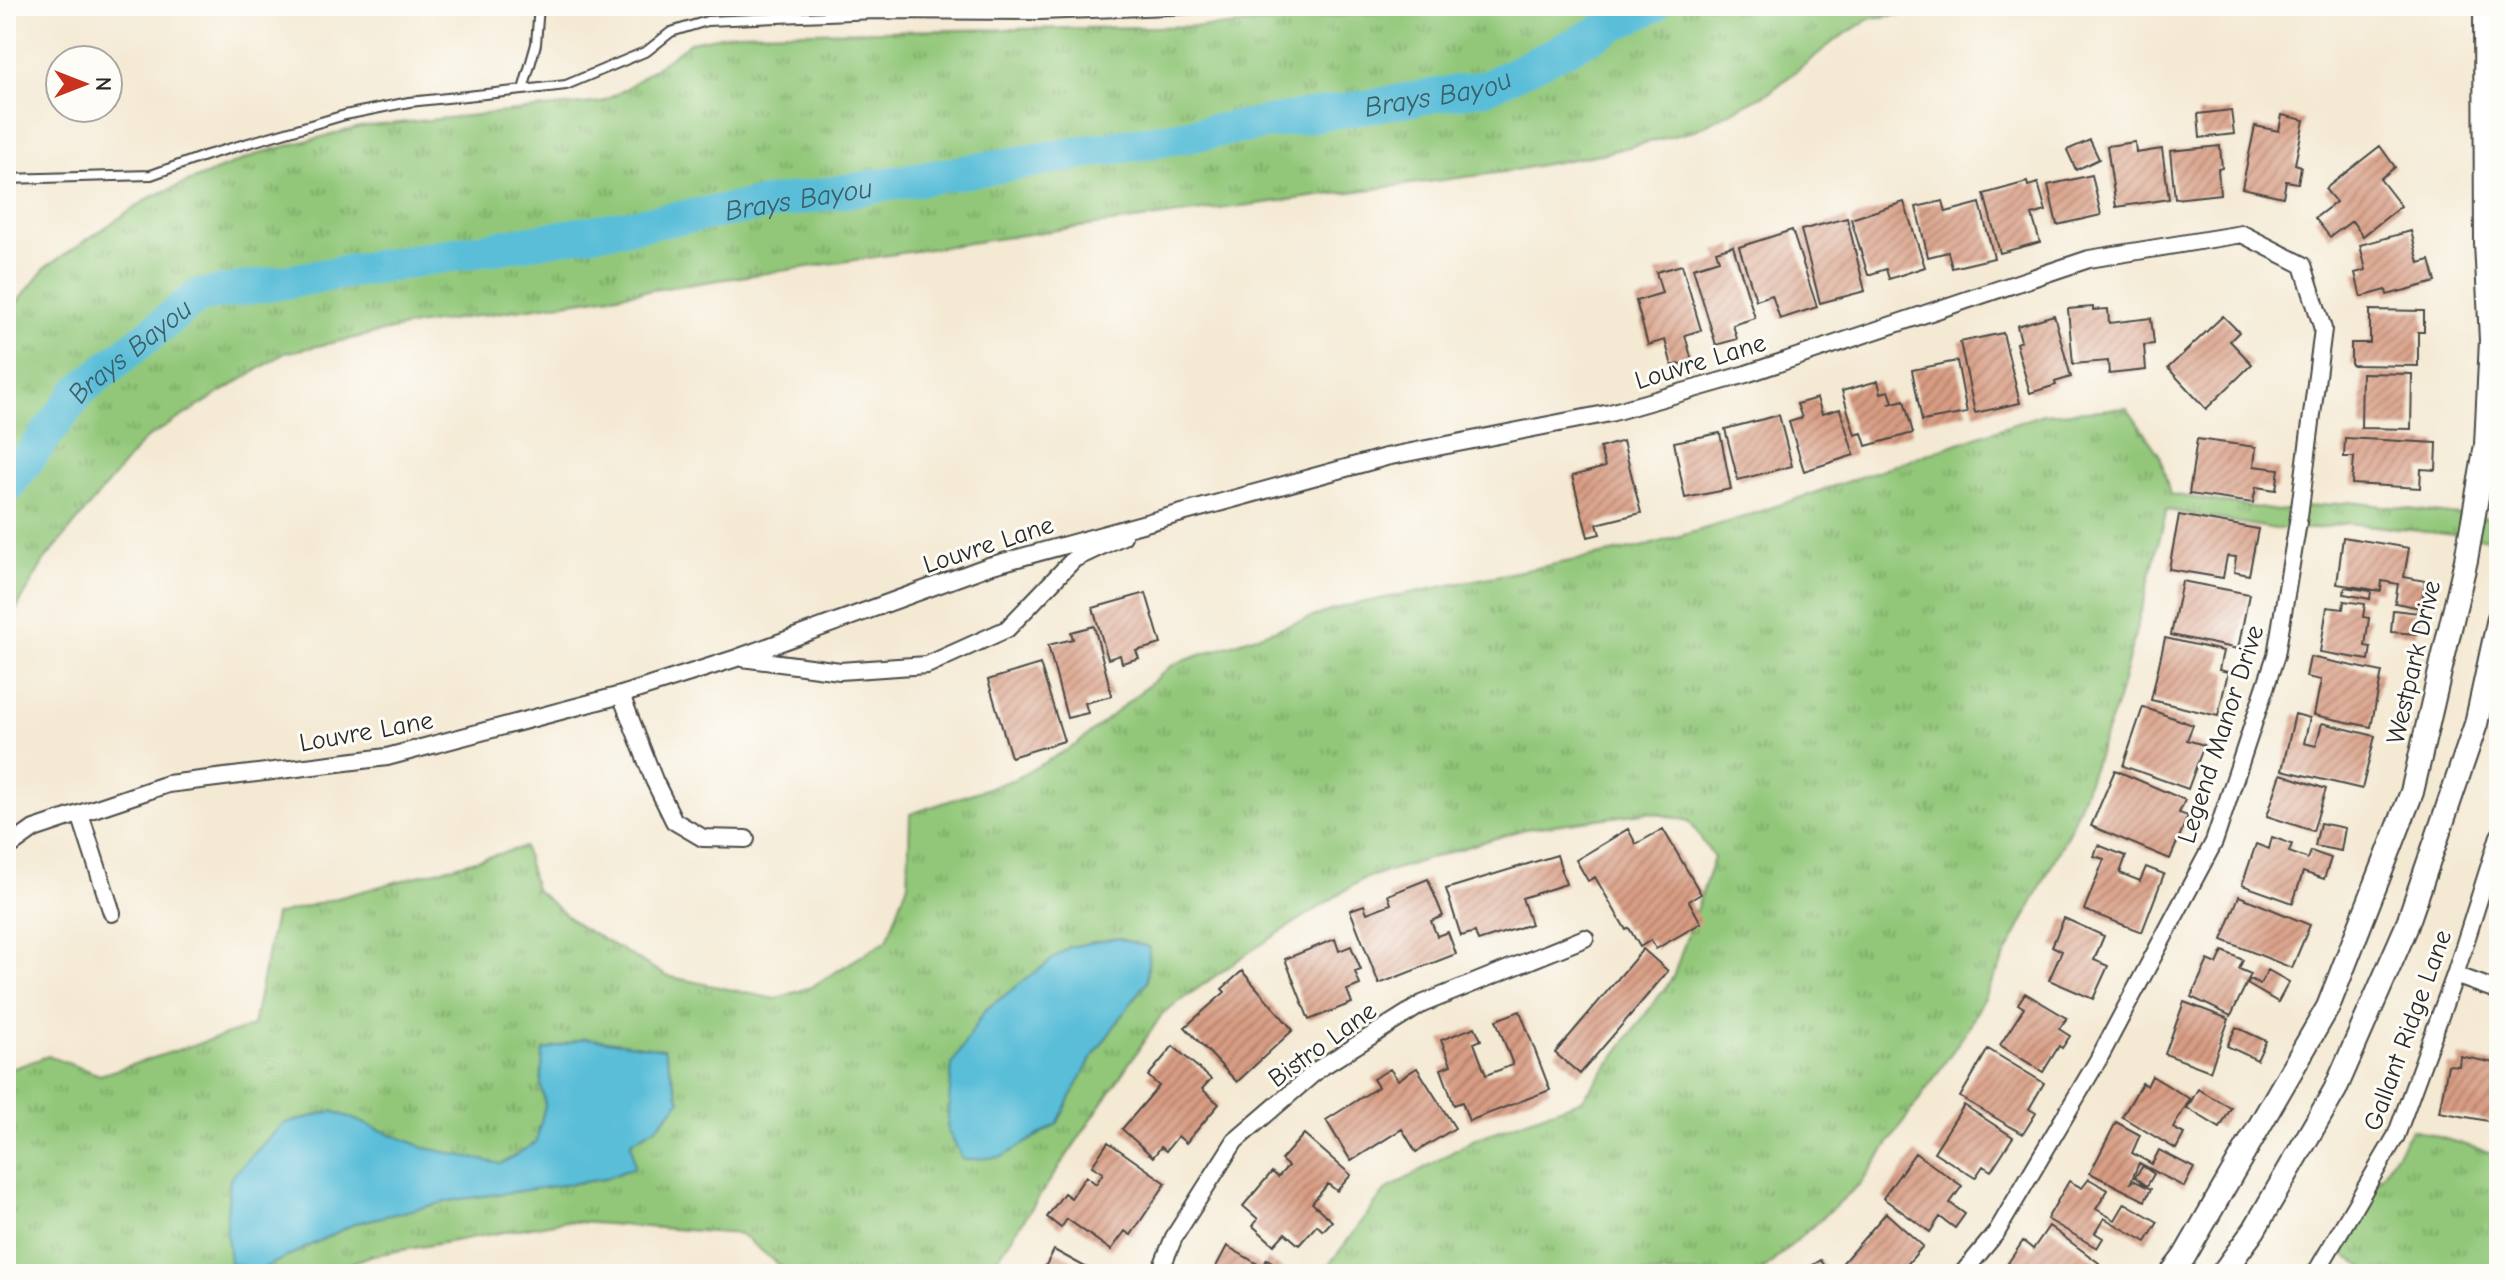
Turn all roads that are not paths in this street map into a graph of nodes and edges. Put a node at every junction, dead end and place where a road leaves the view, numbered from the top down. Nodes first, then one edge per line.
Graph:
1 (539, 6) edge
2 (1272, 6) edge
3 (2485, 6) edge
4 (2492, 48) edge
5 (523, 90) junction
6 (6, 179) edge
7 (2242, 234) joint
8 (1166, 516) junction
9 (2499, 618) edge
10 (737, 658) junction
11 (621, 695) junction
12 (80, 814) junction
13 (2499, 836) edge
14 (746, 839) dead end
15 (6, 849) edge
16 (112, 913) dead end
17 (1585, 938) dead end
18 (2455, 975) junction
19 (2499, 991) edge
20 (1159, 1274) edge
21 (1962, 1274) edge
22 (2171, 1274) edge
23 (2222, 1274) edge
24 (2315, 1274) edge

1 - 5 lane
2 - 5 lane
3 - 4 main road, Westpark Drive
4 - 22 main road, Westpark Drive
5 - 6 lane
7 - 8 street, Louvre Lane
7 - 21 street, Legend Manor Drive
8 - 10 street, Louvre Lane
8 - 10 street, Louvre Lane
9 - 23 main road
10 - 11 street, Louvre Lane
11 - 12 street, Louvre Lane
11 - 14 street
12 - 15 street, Louvre Lane
12 - 16 street
13 - 18 street, Gallant Ridge Lane
17 - 20 street, Bistro Lane
18 - 19 street
18 - 24 street, Gallant Ridge Lane

